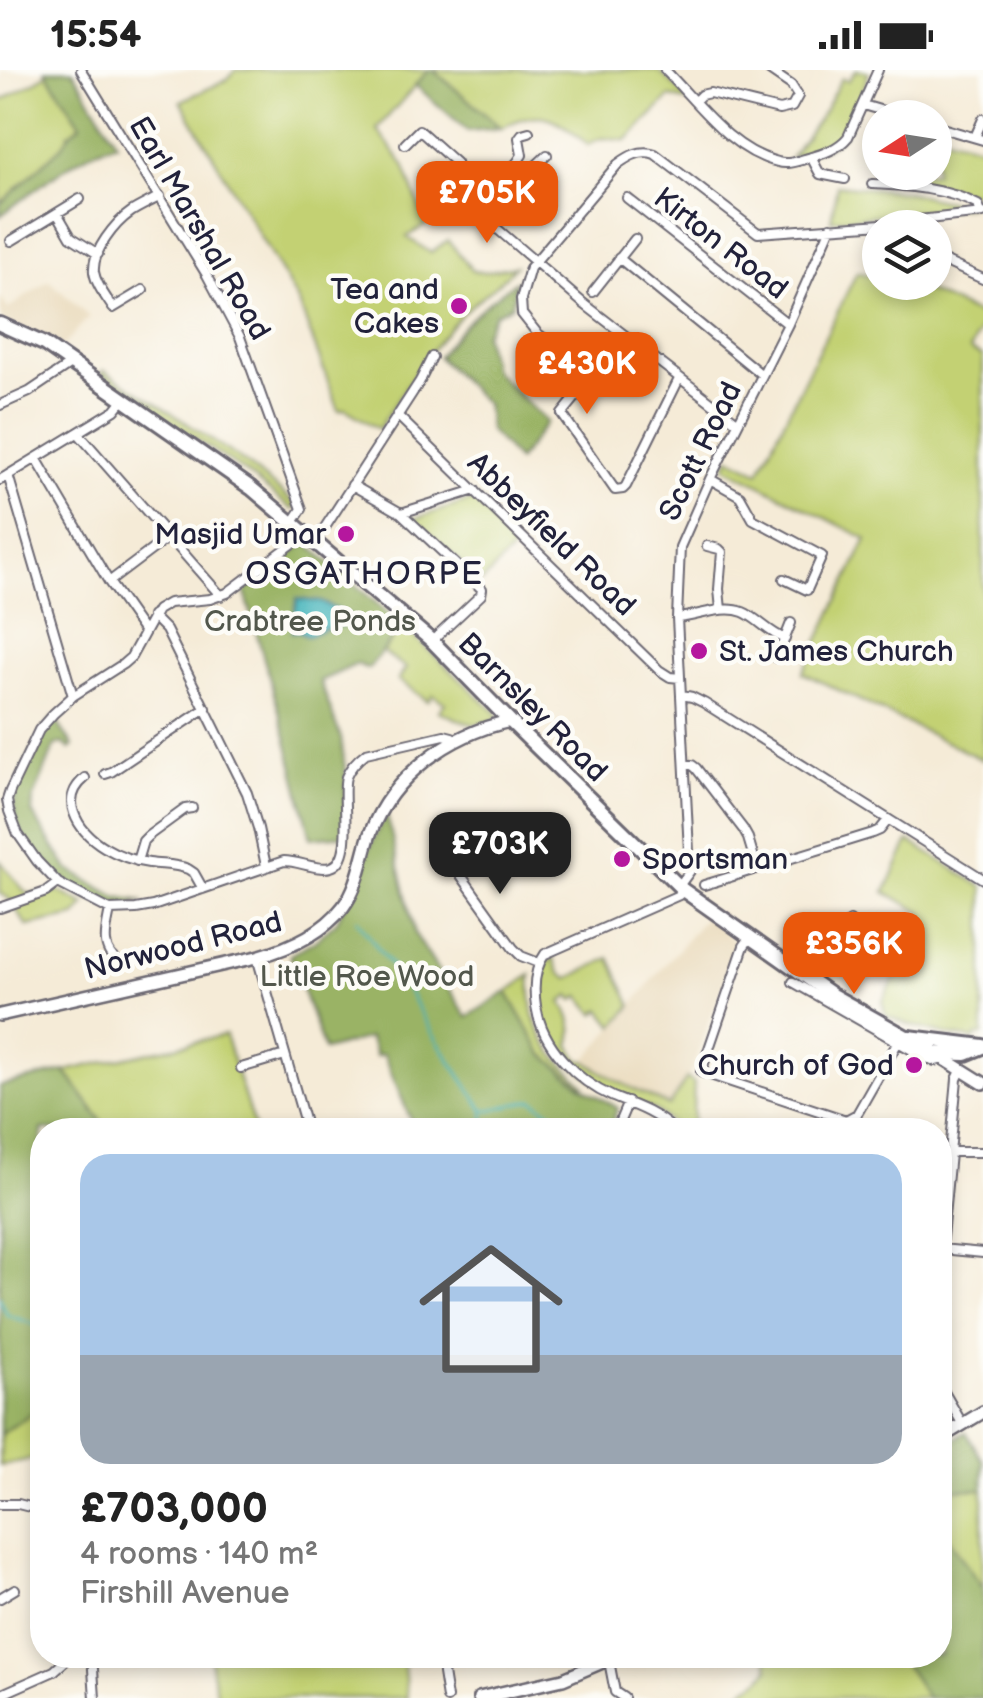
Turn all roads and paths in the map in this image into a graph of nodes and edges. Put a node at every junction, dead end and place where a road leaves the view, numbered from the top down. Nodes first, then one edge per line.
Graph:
1 (82, 70) edge
2 (665, 70) edge
3 (769, 70) edge
4 (878, 70) edge
5 (695, 100) junction
6 (864, 100) edge
7 (862, 105) edge
8 (983, 119) edge
9 (952, 131) edge
10 (528, 132) dead end
11 (979, 138) edge
12 (405, 144) dead end
13 (547, 155) dead end
14 (812, 157) junction
15 (514, 168) junction
16 (845, 180) dead end
17 (460, 187) junction
18 (929, 190) edge
19 (160, 196) junction
20 (627, 198) dead end
21 (80, 199) dead end
22 (57, 213) junction
23 (982, 213) edge
24 (952, 217) edge
25 (652, 218) junction
26 (862, 226) edge
27 (831, 227) junction
28 (643, 228) dead end
29 (634, 239) dead end
30 (12, 241) dead end
31 (98, 254) junction
32 (619, 258) junction
33 (534, 263) junction
34 (952, 265) edge
35 (983, 279) edge
36 (142, 290) dead end
37 (593, 292) dead end
38 (0, 324) edge
39 (788, 324) junction
40 (612, 353) dead end
41 (432, 357) dead end
42 (72, 363) junction
43 (762, 375) junction
44 (594, 376) junction
45 (679, 379) junction
46 (124, 400) junction
47 (0, 405) edge
48 (397, 415) junction
49 (737, 422) junction
50 (78, 433) junction
51 (36, 458) junction
52 (4, 478) edge
53 (710, 480) junction
54 (352, 485) junction
55 (475, 490) junction
56 (401, 513) junction
57 (292, 524) junction
58 (322, 532) dead end
59 (304, 535) junction
60 (170, 536) junction
61 (706, 546) dead end
62 (784, 579) dead end
63 (109, 582) junction
64 (221, 596) junction
65 (720, 610) junction
66 (152, 616) junction
67 (677, 618) junction
68 (791, 623) dead end
69 (144, 632) junction
70 (785, 640) junction
71 (432, 641) junction
72 (777, 658) dead end
73 (680, 678) junction
74 (682, 695) junction
75 (73, 696) junction
76 (206, 708) junction
77 (510, 721) junction
78 (455, 741) junction
79 (685, 766) junction
80 (105, 774) dead end
81 (85, 778) dead end
82 (192, 808) dead end
83 (888, 820) junction
84 (445, 853) dead end
85 (138, 861) junction
86 (266, 866) junction
87 (757, 868) junction
88 (983, 878) edge
89 (58, 883) junction
90 (704, 885) dead end
91 (681, 888) junction
92 (203, 889) junction
93 (0, 908) edge
94 (110, 910) junction
95 (850, 920) dead end
96 (750, 938) junction
97 (257, 956) junction
98 (120, 963) dead end
99 (539, 963) junction
100 (810, 981) junction
101 (792, 982) dead end
102 (0, 1016) edge
103 (902, 1039) junction
104 (983, 1047) edge
105 (285, 1055) junction
106 (939, 1056) junction
107 (241, 1068) dead end
108 (962, 1071) junction
109 (983, 1084) edge
110 (628, 1102) junction
111 (303, 1118) edge
112 (621, 1118) edge
113 (658, 1118) edge
114 (840, 1118) edge
115 (849, 1118) edge
116 (952, 1131) edge
117 (952, 1152) edge
118 (983, 1152) edge
119 (952, 1250) edge
120 (983, 1253) edge
121 (952, 1405) edge
122 (983, 1412) edge
123 (963, 1424) junction
124 (952, 1431) edge
125 (0, 1504) edge
126 (30, 1507) edge
127 (15, 1589) dead end
128 (0, 1598) edge
129 (57, 1668) edge
130 (93, 1668) edge
131 (445, 1668) edge
132 (590, 1668) edge
133 (614, 1668) edge
134 (0, 1695) edge
135 (508, 1695) edge
136 (95, 1698) edge
137 (447, 1698) edge
138 (480, 1698) edge
139 (624, 1698) edge

1 - 19 street, Earl Marshal Road
2 - 5 street
3 - 5 street
4 - 6 street
5 - 14 street
7 - 14 street
8 - 11 street
9 - 11 street
10 - 15 street
12 - 17 street
13 - 15 street
14 - 16 street
15 - 17 street
17 - 33 street
18 - 23 street
19 - 31 street
19 - 57 street, Earl Marshal Road
20 - 25 street, Kirton Road
21 - 22 street
22 - 30 street
22 - 31 street
23 - 24 street
25 - 28 street
25 - 39 street, Kirton Road
26 - 27 street
27 - 33 street
27 - 39 street, Scott Road
29 - 32 street
31 - 36 street
32 - 37 street
32 - 43 street
33 - 44 street
33 - 45 street
34 - 35 street
38 - 42 main road, Barnsley Road
39 - 43 street, Scott Road
40 - 44 street
41 - 48 street
42 - 46 main road, Barnsley Road
42 - 47 street
43 - 49 street, Scott Road
44 - 45 street
45 - 49 street
46 - 50 street
46 - 57 main road, Barnsley Road
48 - 54 street
48 - 55 street, Abbeyfield Road
49 - 53 street, Scott Road
50 - 51 street
50 - 60 street
51 - 52 street
51 - 63 street
52 - 75 street
53 - 62 street
53 - 67 street, Scott Road
54 - 56 street
54 - 58 street
55 - 56 street
55 - 73 street, Abbeyfield Road
56 - 71 street
57 - 59 main road, Barnsley Road
59 - 64 street
59 - 71 main road, Barnsley Road
60 - 63 street
60 - 64 street
61 - 65 street
63 - 69 street
64 - 66 street
65 - 67 street
65 - 70 street
66 - 69 street
66 - 76 street
67 - 73 street, Scott Road
68 - 70 street
69 - 75 street
70 - 72 street
71 - 77 main road, Barnsley Road
73 - 74 street, Scott Road
74 - 79 street, Scott Road
74 - 83 street
75 - 89 street
76 - 80 street
76 - 86 street
77 - 78 street, Norwood Road
77 - 91 main road, Barnsley Road
78 - 86 street
78 - 97 street, Norwood Road
79 - 87 street
79 - 91 street, Scott Road
81 - 85 street
82 - 85 street
83 - 87 street
83 - 88 street
84 - 99 street
85 - 92 street
86 - 92 street
87 - 90 street
89 - 93 street
89 - 94 street
91 - 96 main road, Barnsley Road
91 - 99 street
92 - 94 street
94 - 98 street
95 - 100 street
96 - 100 main road, Barnsley Road
96 - 114 street
97 - 102 street, Norwood Road
97 - 105 street
99 - 110 street
100 - 103 main road, Barnsley Road
101 - 103 street
103 - 104 main road
103 - 106 main road, Barnsley Road
103 - 115 street
104 - 106 main road
105 - 107 street
105 - 111 street
106 - 108 street
108 - 109 street
108 - 116 street
110 - 112 street
110 - 113 street
117 - 118 street
119 - 120 street
121 - 123 street
122 - 123 street
123 - 124 street
125 - 126 street
127 - 128 street
129 - 134 street
130 - 136 street
131 - 137 street
132 - 135 street
133 - 139 street
135 - 138 street

